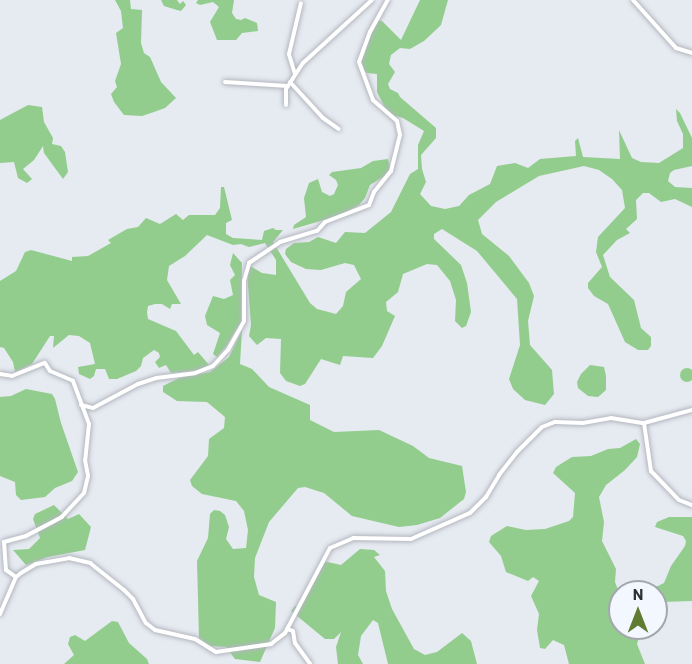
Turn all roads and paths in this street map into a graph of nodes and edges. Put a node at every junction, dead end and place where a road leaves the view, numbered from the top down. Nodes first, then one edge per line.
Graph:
1 (372, 0) edge
2 (388, 0) edge
3 (633, 0) edge
4 (301, 3) dead end
5 (692, 53) edge
6 (295, 74) junction
7 (225, 82) dead end
8 (289, 84) junction
9 (286, 105) dead end
10 (339, 129) dead end
11 (0, 374) edge
12 (81, 405) junction
13 (692, 410) edge
14 (644, 423) junction
15 (692, 505) edge
16 (16, 577) junction
17 (0, 614) edge
18 (287, 629) junction
19 (310, 664) edge

1 - 6 street
2 - 12 street
3 - 5 street
4 - 6 street
6 - 8 street
7 - 8 street
8 - 9 street
8 - 10 street
11 - 12 street
12 - 16 street
13 - 14 street
14 - 15 street
14 - 18 street
16 - 17 street
16 - 18 street
18 - 19 street

